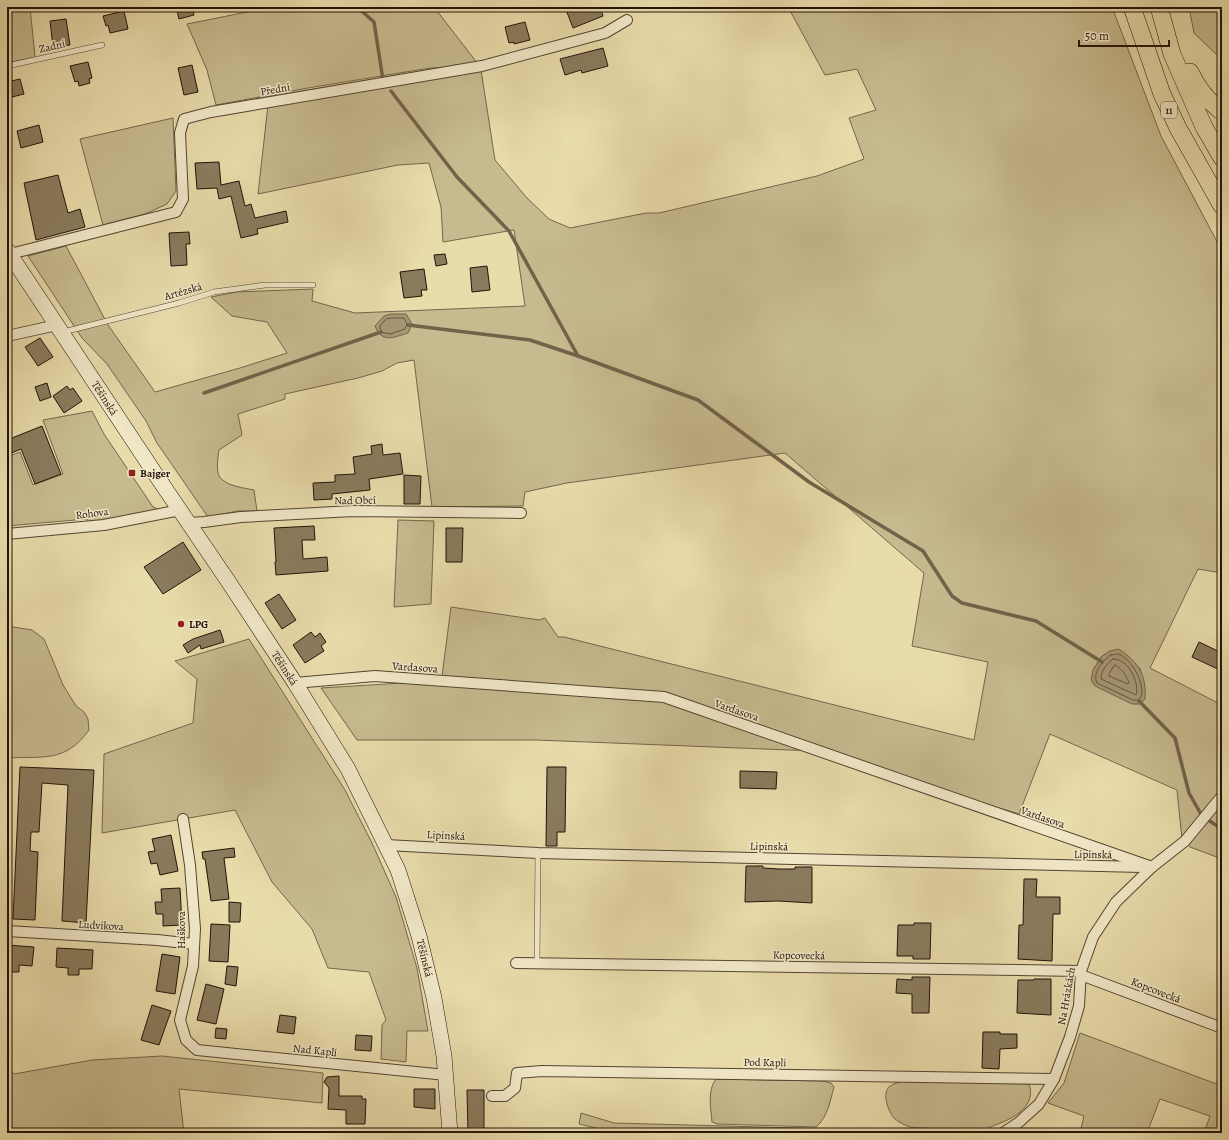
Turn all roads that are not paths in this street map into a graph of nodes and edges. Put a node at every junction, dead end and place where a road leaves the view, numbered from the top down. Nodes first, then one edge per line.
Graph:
1 (1132, 7) edge
2 (1159, 7) edge
3 (1165, 7) edge
4 (627, 20) dead end
5 (102, 45) dead end
6 (7, 66) edge
7 (1222, 112) edge
8 (1222, 158) edge
9 (1222, 206) edge
10 (9, 252) edge
11 (312, 285) dead end
12 (59, 328) junction
13 (7, 336) edge
14 (180, 510) junction
15 (521, 513) dead end
16 (189, 523) junction
17 (7, 534) edge
18 (295, 683) junction
19 (1222, 796) edge
20 (183, 819) dead end
21 (386, 845) junction
22 (538, 853) junction
23 (1152, 867) junction
24 (7, 931) edge
25 (194, 944) junction
26 (516, 963) dead end
27 (537, 963) junction
28 (1081, 973) junction
29 (1222, 1028) edge
30 (186, 1040) joint
31 (446, 1075) junction
32 (1054, 1079) junction
33 (492, 1096) dead end
34 (450, 1133) edge
35 (1003, 1133) edge

1 - 9 highway, 11
2 - 8 highway, 11
3 - 7 highway
4 - 10 street, Přední
5 - 6 lane, Zadní
10 - 12 main road, Těšínská
11 - 12 lane, Artézská
12 - 13 street
12 - 14 main road, Těšínská
14 - 16 main road, Těšínská
14 - 17 street, Rohova
15 - 16 street, Nad Obcí
16 - 18 main road, Těšínská
18 - 21 main road, Těšínská
18 - 23 street, Vardasova
19 - 23 street, Na Hrázkách
20 - 25 street, Haškova
21 - 22 street, Lipinská
21 - 31 main road, Těšínská
22 - 23 street, Lipinská
22 - 27 lane
23 - 28 street, Na Hrázkách
24 - 25 street, Ludvíkova
25 - 30 street, Haškova
26 - 27 street, Kopcovecká
27 - 28 street, Kopcovecká
28 - 29 street, Kopcovecká
28 - 32 street, Na Hrázkách
30 - 31 street, Nad Kaplí
31 - 34 main road, Těšínská
32 - 33 street, Pod Kaplí
32 - 35 street, Na Hrázkách

